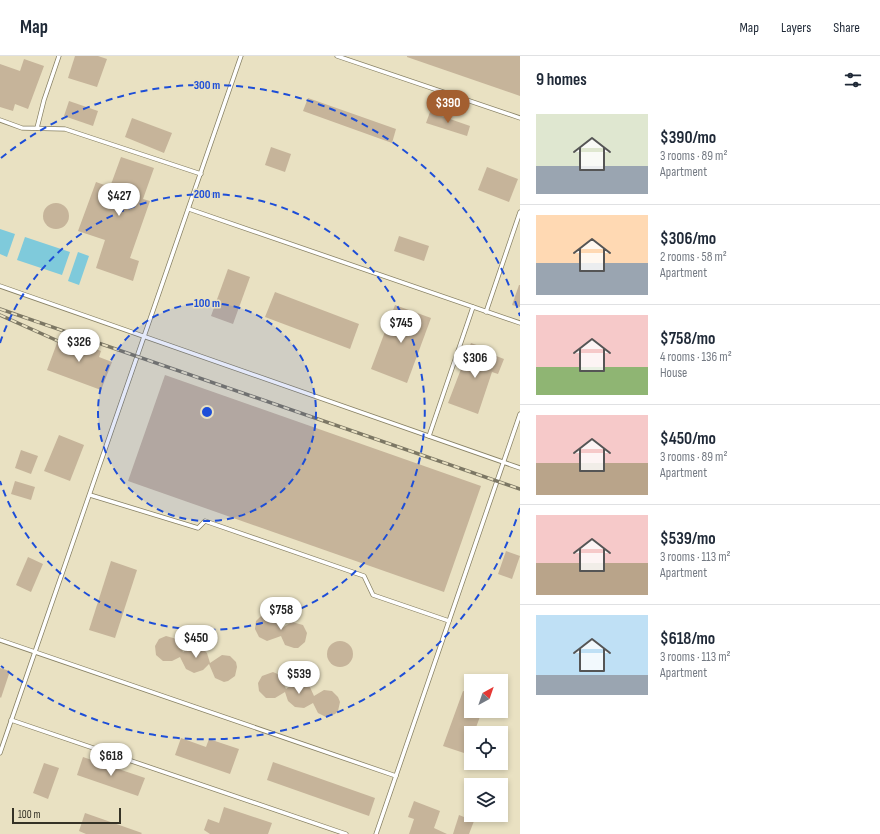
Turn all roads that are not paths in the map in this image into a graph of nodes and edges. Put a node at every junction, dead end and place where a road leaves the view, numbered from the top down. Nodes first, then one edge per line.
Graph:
1 (59, 56) edge
2 (241, 56) edge
3 (337, 56) edge
4 (520, 118) edge
5 (0, 120) edge
6 (37, 128) junction
7 (201, 174) junction
8 (188, 209) junction
9 (520, 212) edge
10 (0, 286) edge
11 (472, 307) junction
12 (486, 312) junction
13 (520, 323) edge
14 (144, 336) junction
15 (520, 414) edge
16 (429, 436) junction
17 (504, 462) junction
18 (520, 468) edge
19 (90, 495) junction
20 (450, 621) junction
21 (0, 640) edge
22 (36, 652) junction
23 (12, 720) junction
24 (0, 753) edge
25 (396, 776) junction
26 (346, 834) edge
27 (376, 834) edge

1 - 6 lane
2 - 7 lane
3 - 4 lane
5 - 6 lane
6 - 7 lane
7 - 8 lane
8 - 11 lane
8 - 14 lane
9 - 12 lane
10 - 14 lane
11 - 12 lane
11 - 16 lane
12 - 13 lane
14 - 16 lane
14 - 19 lane
15 - 17 lane
16 - 17 lane
17 - 18 lane
17 - 20 lane
19 - 20 lane
19 - 22 lane
20 - 25 lane
21 - 22 lane
22 - 23 lane
22 - 25 lane
23 - 24 lane
23 - 26 lane
25 - 27 lane

